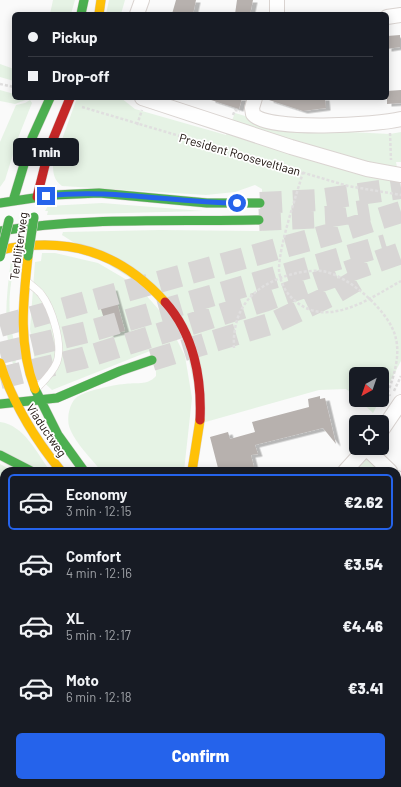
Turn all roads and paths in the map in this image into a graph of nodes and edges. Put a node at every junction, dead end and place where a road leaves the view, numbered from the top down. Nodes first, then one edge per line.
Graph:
1 (84, 0) edge
2 (102, 0) edge
3 (142, 0) edge
4 (277, 0) edge
5 (81, 12) edge
6 (99, 12) edge
7 (138, 12) edge
8 (277, 12) edge
9 (401, 16) edge
10 (389, 17) edge
11 (0, 84) edge
12 (12, 87) edge
13 (49, 100) edge
14 (69, 100) edge
15 (148, 100) edge
16 (254, 100) edge
17 (80, 106) dead end
18 (396, 120) edge
19 (303, 172) junction
20 (396, 175) edge
21 (401, 195) edge
22 (37, 197) junction
23 (12, 201) junction
24 (0, 203) edge
25 (260, 203) tunnel mouth
26 (260, 220) tunnel mouth
27 (0, 231) edge
28 (0, 250) edge
29 (0, 257) edge
30 (280, 278) junction
31 (25, 281) junction
32 (401, 281) edge
33 (369, 299) junction
34 (234, 348) dead end
35 (152, 360) tunnel mouth
36 (0, 363) edge
37 (35, 390) junction
38 (396, 400) edge
39 (14, 401) junction
40 (38, 401) junction
41 (0, 404) edge
42 (389, 415) edge
43 (0, 455) edge
44 (360, 455) edge
45 (373, 455) edge
46 (23, 467) edge
47 (57, 467) edge
48 (81, 467) edge
49 (193, 467) edge
50 (350, 467) edge
51 (386, 467) edge

1 - 5 main road
2 - 6 main road
3 - 7 street
4 - 8 street
9 - 10 street
11 - 12 path
13 - 23 main road, Terblijterweg
14 - 22 main road, Terblijterweg
15 - 20 street, President Rooseveltlaan
16 - 18 street
17 - 19 path, President Rooseveltlaan
18 - 20 path
19 - 21 path, President Rooseveltlaan
19 - 30 path
22 - 23 main road
22 - 25 main road
22 - 31 main road, Terblijterweg, bridge
23 - 24 main road
23 - 29 main road, Terblijterweg, bridge
26 - 27 main road
28 - 49 main road
30 - 33 path
30 - 33 path
30 - 34 path
31 - 37 main road, Terblijterweg
31 - 37 lane
32 - 33 path
33 - 38 path
35 - 40 main road
36 - 39 main road
37 - 40 main road, Terblijterweg
38 - 42 street
39 - 40 main road
39 - 41 main road
39 - 47 main road, Viaductweg
40 - 48 main road, Viaductweg
43 - 46 main road
44 - 50 street
45 - 51 street

